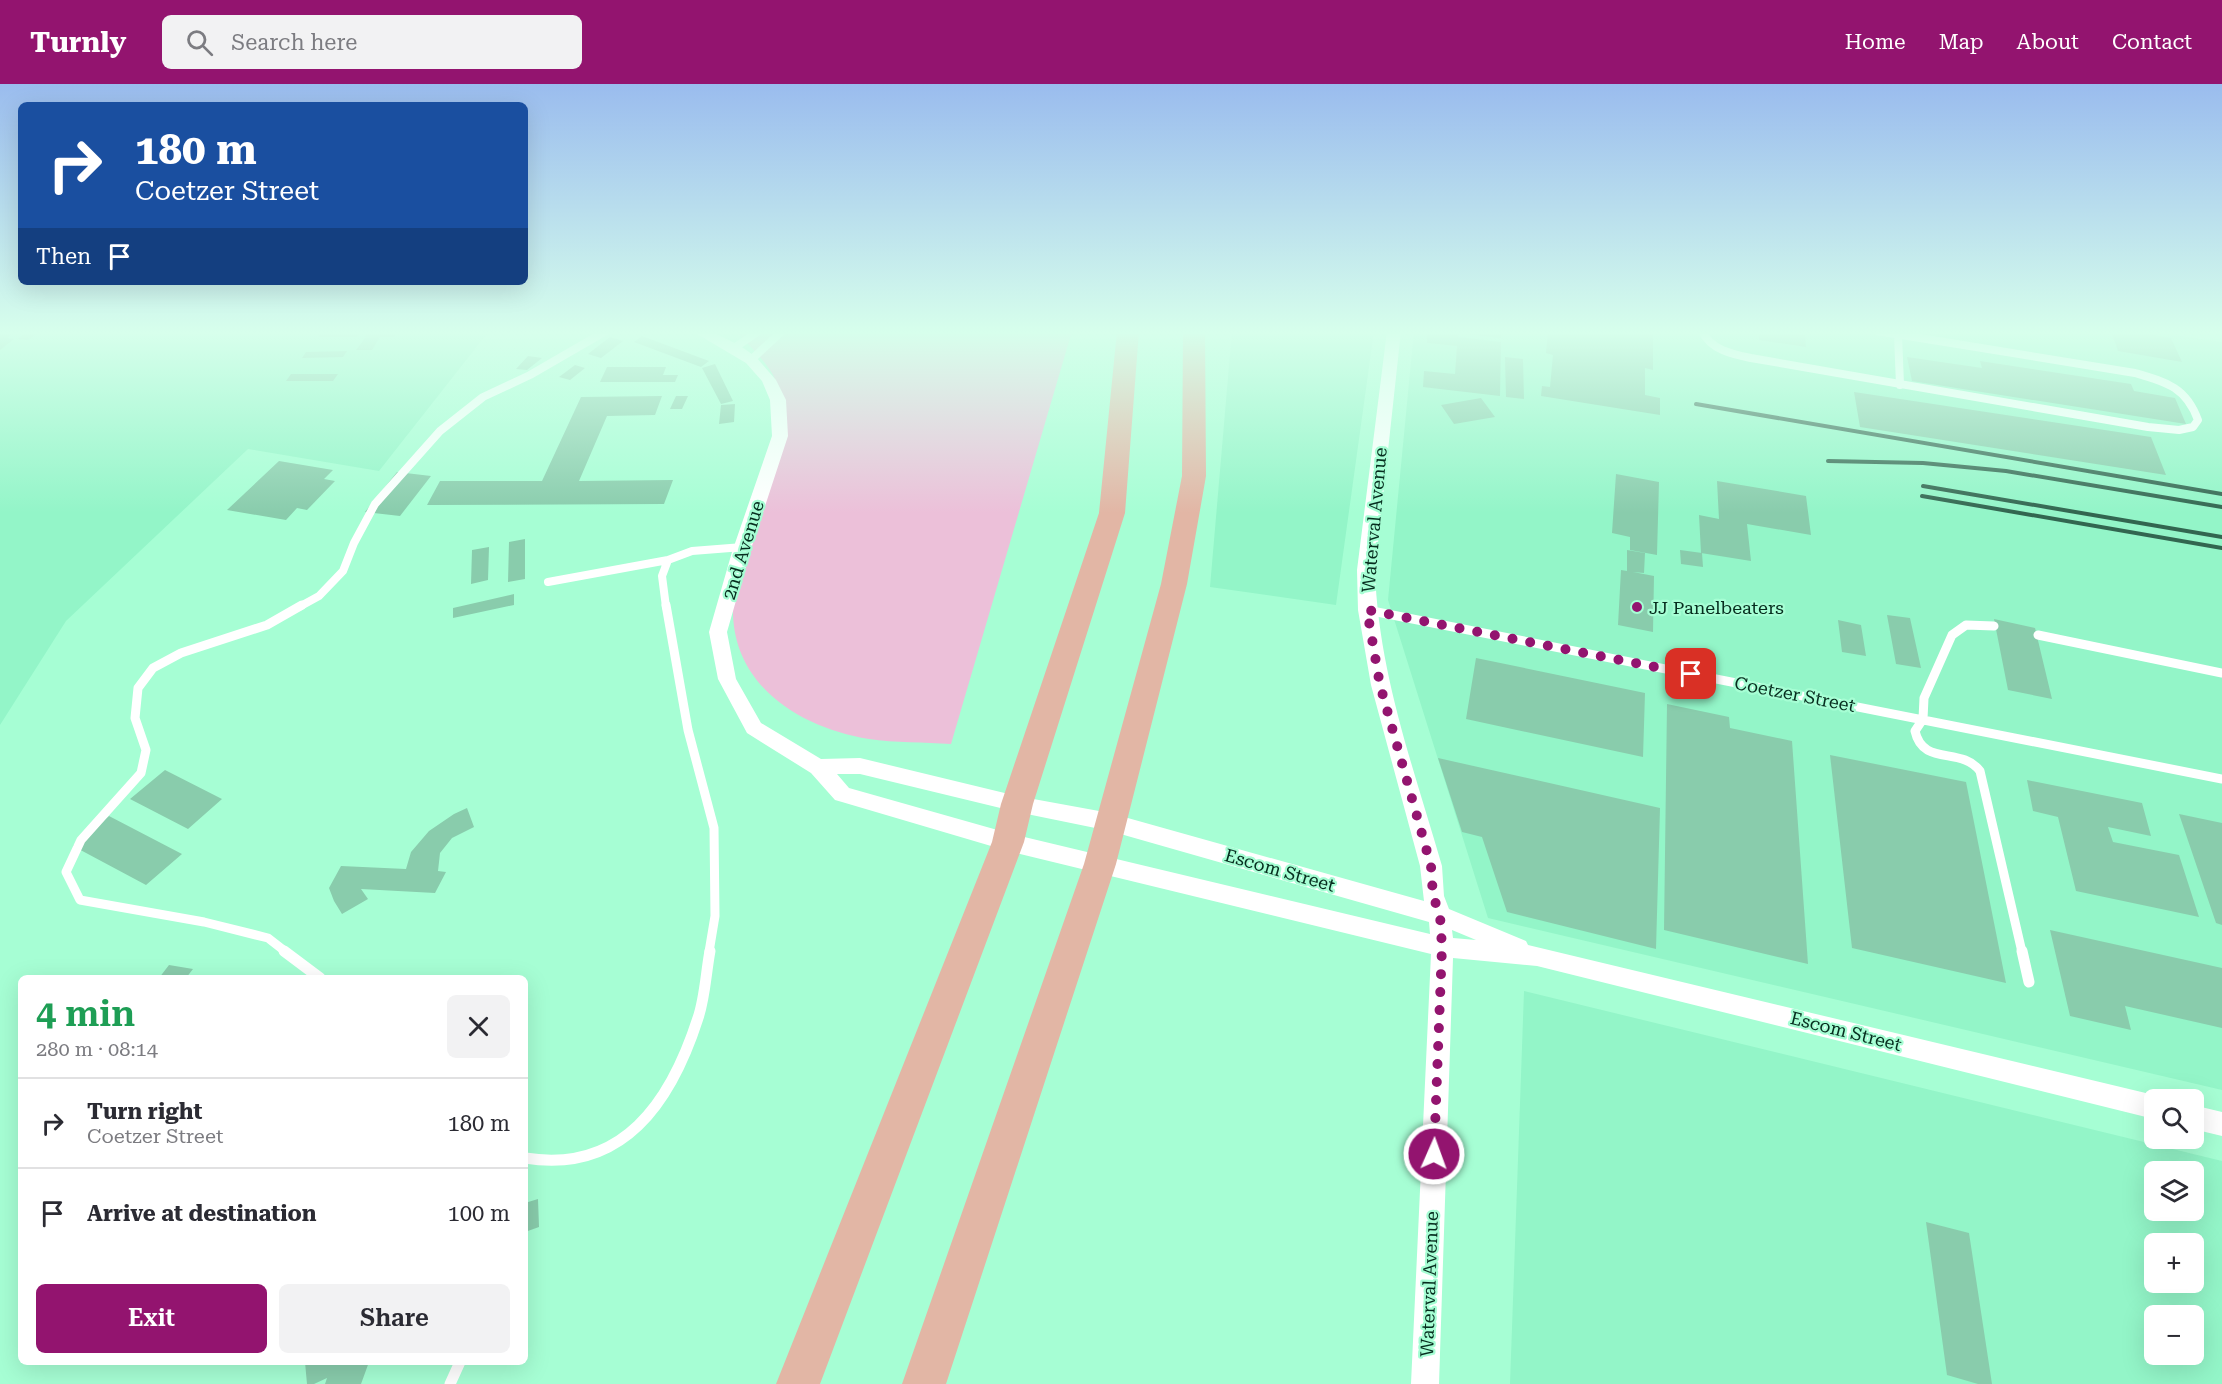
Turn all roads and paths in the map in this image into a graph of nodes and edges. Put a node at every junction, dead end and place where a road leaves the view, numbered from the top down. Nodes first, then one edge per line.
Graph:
1 (494, 392) edge
2 (774, 392) edge
3 (1123, 392) edge
4 (1194, 392) edge
5 (1387, 392) edge
6 (1940, 392) edge
7 (2183, 392) edge
8 (743, 547) junction
9 (668, 560) junction
10 (548, 582) dead end
11 (1367, 610) junction
12 (1994, 626) dead end
13 (2038, 635) dead end
14 (2222, 673) edge
15 (1923, 719) junction
16 (818, 767) junction
17 (2222, 779) edge
18 (1017, 804) junction
19 (1110, 822) junction
20 (1008, 842) junction
21 (1100, 864) junction
22 (1440, 915) junction
23 (1442, 947) junction
24 (1537, 956) junction
25 (316, 975) edge
26 (2029, 982) dead end
27 (2144, 1105) edge
28 (2204, 1120) edge
29 (2222, 1124) edge
30 (528, 1158) edge
31 (459, 1365) edge
32 (450, 1384) edge
33 (798, 1384) edge
34 (924, 1384) edge
35 (1425, 1384) edge

1 - 25 lane
2 - 8 street, 2nd Avenue
3 - 18 main road
4 - 19 main road
5 - 11 street, Waterval Avenue
6 - 7 lane
8 - 9 lane
8 - 16 street, 2nd Avenue
9 - 10 lane
9 - 30 lane
11 - 15 lane, Coetzer Street
11 - 22 street, Waterval Avenue
12 - 15 lane
13 - 14 lane
15 - 17 lane, Coetzer Street
15 - 26 lane
16 - 18 street
16 - 20 street, 2nd Avenue
18 - 19 street, Escom Street
18 - 20 main road
19 - 21 main road
19 - 22 street, Escom Street
20 - 21 street, Escom Street
20 - 33 main road
21 - 23 street, Escom Street
21 - 34 main road
22 - 23 street, Waterval Avenue
22 - 24 street, Escom Street
23 - 24 street, Escom Street
23 - 35 street, Waterval Avenue
24 - 27 street, Escom Street
28 - 29 street
31 - 32 lane

